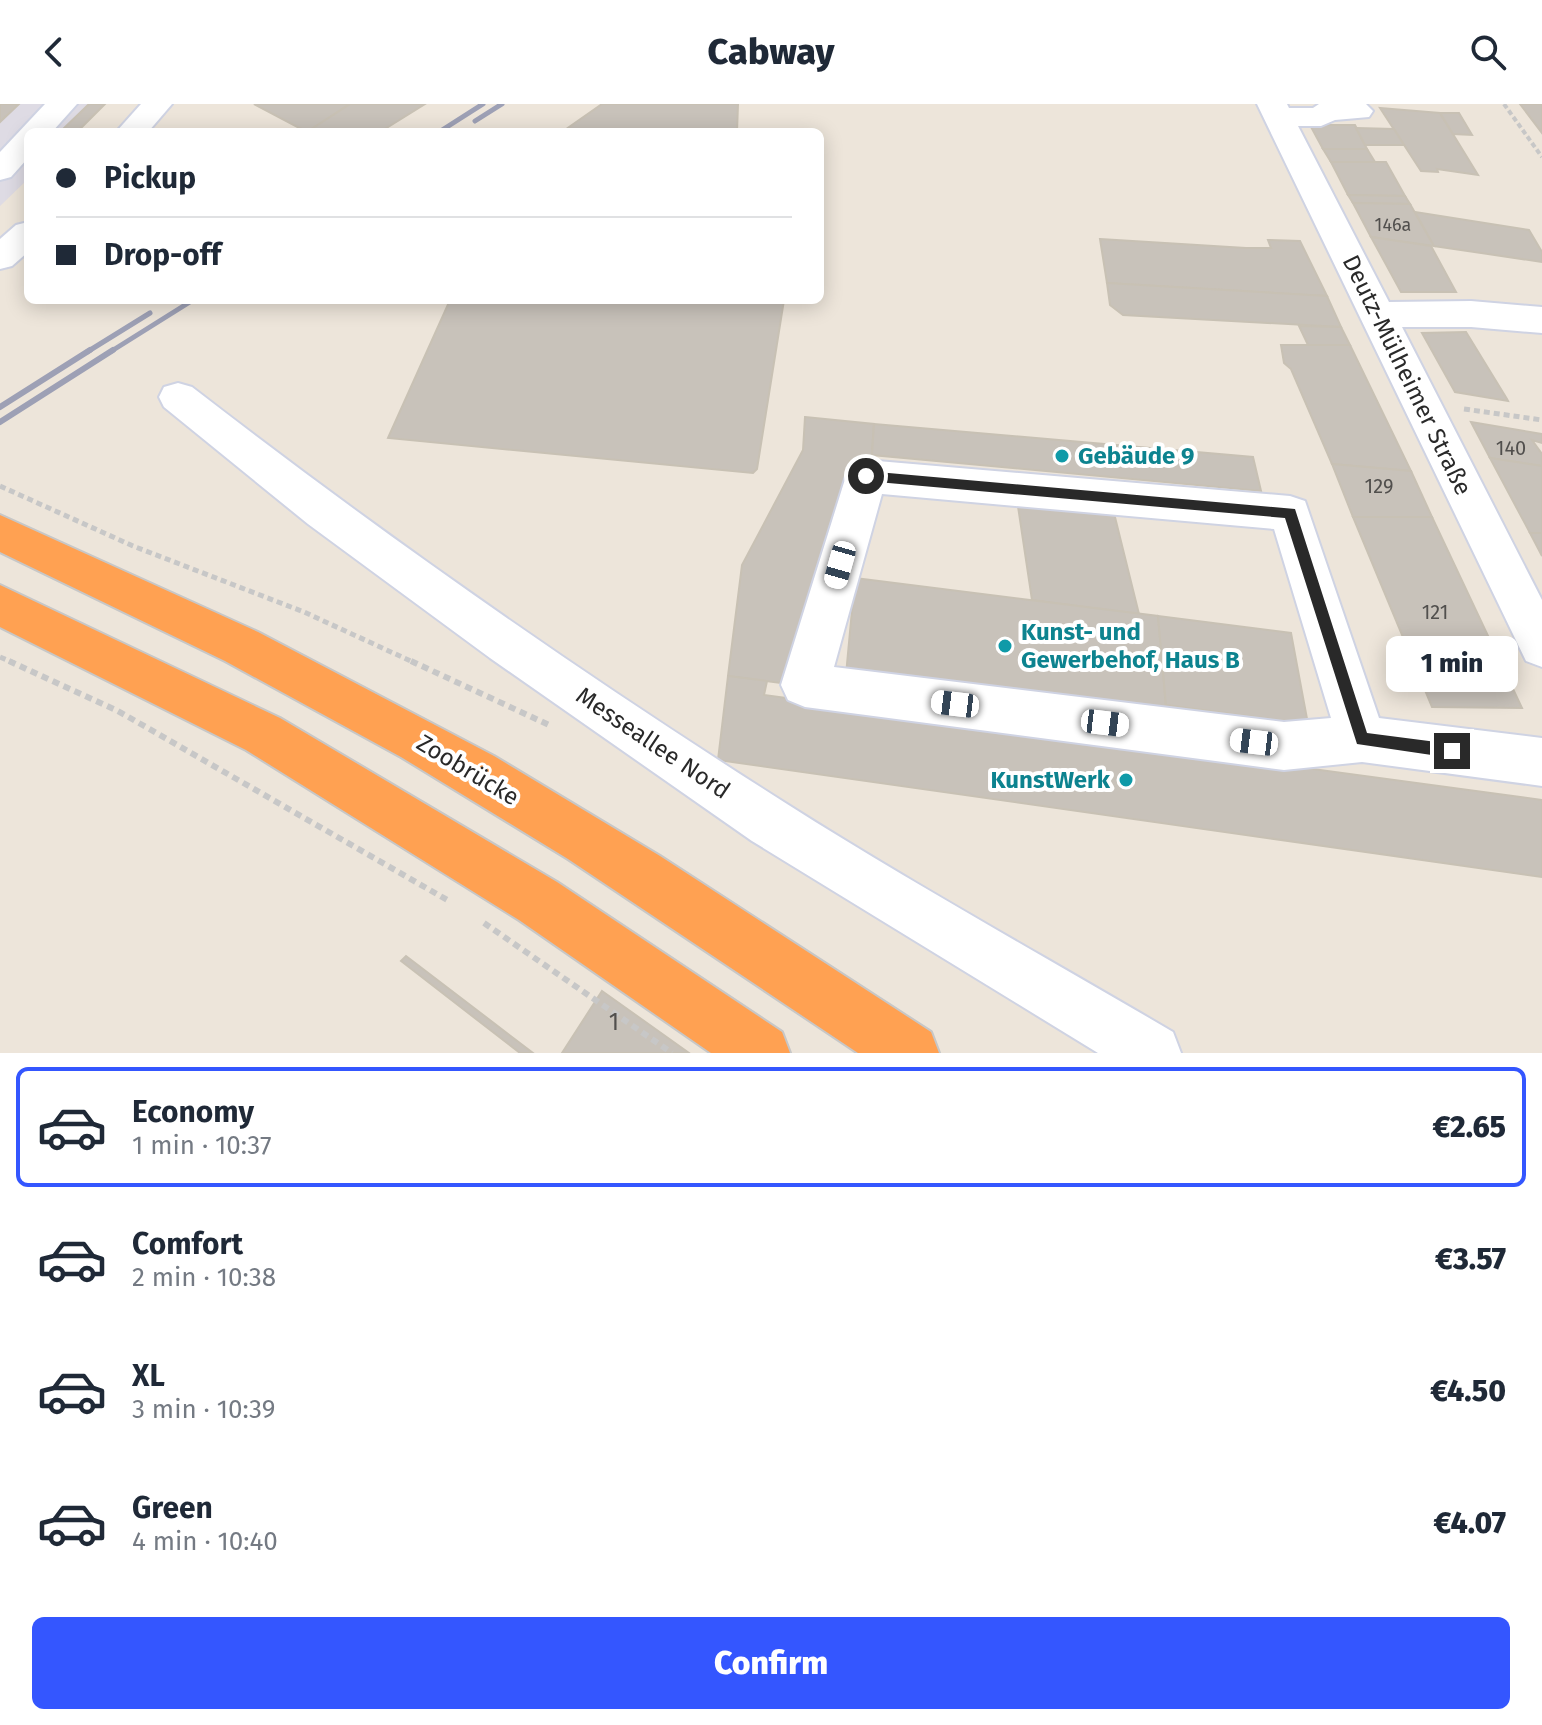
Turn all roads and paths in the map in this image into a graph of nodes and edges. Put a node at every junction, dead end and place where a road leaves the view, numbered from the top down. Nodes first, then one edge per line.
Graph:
1 (62, 104) edge
2 (157, 104) edge
3 (1504, 104) edge
4 (1276, 111) edge
5 (1358, 111) dead end
6 (39, 128) edge
7 (135, 128) edge
8 (24, 144) edge
9 (1542, 157) edge
10 (0, 170) edge
11 (24, 237) edge
12 (0, 258) edge
13 (1379, 315) junction
14 (1542, 320) edge
15 (178, 397) dead end
16 (1419, 402) junction
17 (1542, 420) edge
18 (0, 486) edge
19 (0, 533) edge
20 (0, 605) edge
21 (1542, 646) edge
22 (0, 657) edge
23 (553, 726) dead end
24 (1362, 739) junction
25 (1542, 762) edge
26 (457, 906) dead end
27 (471, 914) dead end
28 (672, 1053) edge
29 (761, 1053) edge
30 (910, 1053) edge
31 (1152, 1053) edge

1 - 6 street
2 - 7 street
3 - 9 path
4 - 5 street
4 - 13 street, Deutz-Mülheimer Straße
8 - 10 street
11 - 12 street
13 - 14 street
13 - 16 street, Deutz-Mülheimer Straße
15 - 31 street, Messeallee Nord
16 - 17 path
16 - 21 street, Deutz-Mülheimer Straße
18 - 23 path
19 - 30 highway, Zoobrücke
20 - 29 highway
22 - 26 path
24 - 24 street
24 - 25 street
27 - 28 path

